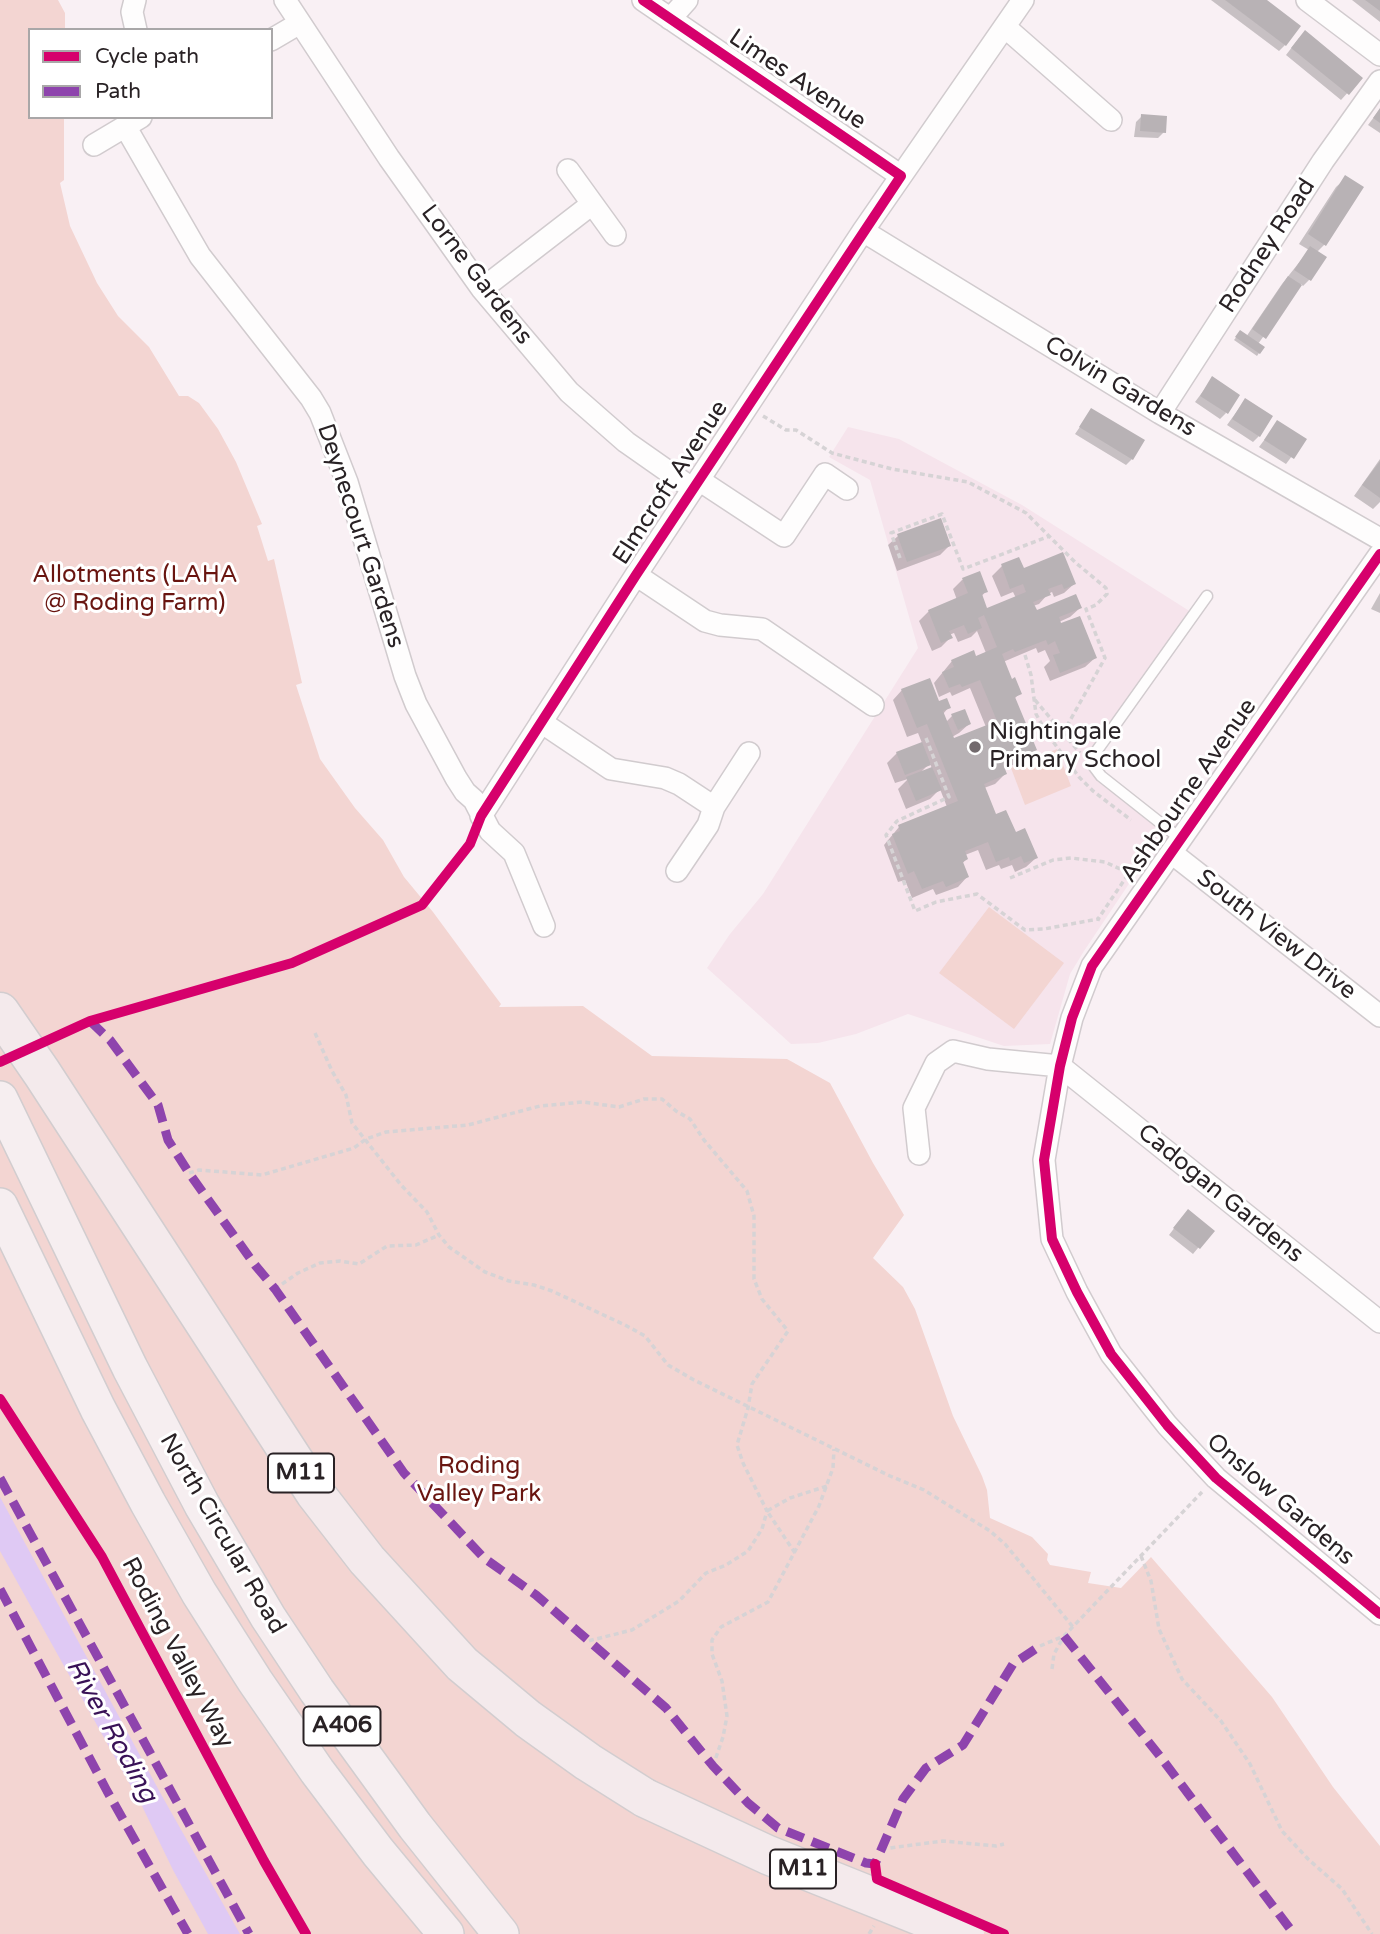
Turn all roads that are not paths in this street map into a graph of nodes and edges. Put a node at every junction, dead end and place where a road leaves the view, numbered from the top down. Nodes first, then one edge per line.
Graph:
1 (135, 0) edge
2 (285, 0) edge
3 (643, 0) edge
4 (687, 0) edge
5 (1023, 0) edge
6 (1307, 0) edge
7 (670, 19) junction
8 (300, 23) junction
9 (1004, 27) junction
10 (136, 28) edge
11 (273, 39) edge
12 (1380, 55) edge
13 (1380, 81) edge
14 (1111, 120) dead end
15 (133, 122) edge
16 (94, 145) dead end
17 (568, 170) dead end
18 (901, 176) junction
19 (592, 204) junction
20 (863, 231) junction
21 (615, 235) dead end
22 (482, 289) junction
23 (1160, 413) junction
24 (696, 484) junction
25 (847, 489) dead end
26 (1380, 539) edge
27 (1380, 554) edge
28 (636, 575) junction
29 (1207, 596) dead end
30 (873, 705) dead end
31 (541, 722) junction
32 (749, 752) dead end
33 (714, 807) junction
34 (481, 816) junction
35 (1177, 847) junction
36 (677, 871) dead end
37 (544, 926) dead end
38 (0, 1012) edge
39 (1380, 1016) edge
40 (1060, 1066) junction
41 (0, 1099) edge
42 (919, 1154) dead end
43 (0, 1206) edge
44 (1380, 1322) edge
45 (1380, 1614) edge
46 (446, 1934) edge
47 (501, 1934) edge
48 (965, 1934) edge

1 - 10 street
2 - 8 street, Lorne Gardens
3 - 7 street, Limes Avenue
4 - 7 street
5 - 9 street, Elmcroft Avenue
6 - 12 street
7 - 18 street, Limes Avenue
8 - 11 street
8 - 22 street, Lorne Gardens
9 - 14 street
9 - 18 street, Elmcroft Avenue
13 - 23 street, Rodney Road
15 - 16 street
15 - 34 street, Deynecourt Gardens
17 - 19 street
18 - 20 street, Elmcroft Avenue
19 - 21 street
19 - 22 street
20 - 23 street, Colvin Gardens
20 - 24 street, Elmcroft Avenue
22 - 24 street, Lorne Gardens
23 - 26 street, Colvin Gardens
24 - 25 street, Lorne Gardens
24 - 28 street, Elmcroft Avenue
27 - 35 street, Ashbourne Avenue
28 - 30 street
28 - 31 street, Elmcroft Avenue
29 - 35 lane
31 - 33 street
31 - 34 street, Elmcroft Avenue
32 - 33 street
33 - 36 street
34 - 37 street, Deynecourt Gardens
35 - 39 street, South View Drive
35 - 40 street, Ashbourne Avenue
38 - 48 highway, M11, bridge
40 - 42 street
40 - 44 street, Cadogan Gardens
40 - 45 street, Onslow Gardens
41 - 47 highway, North Circular Road / A406
43 - 46 highway, North Circular Road / A406

